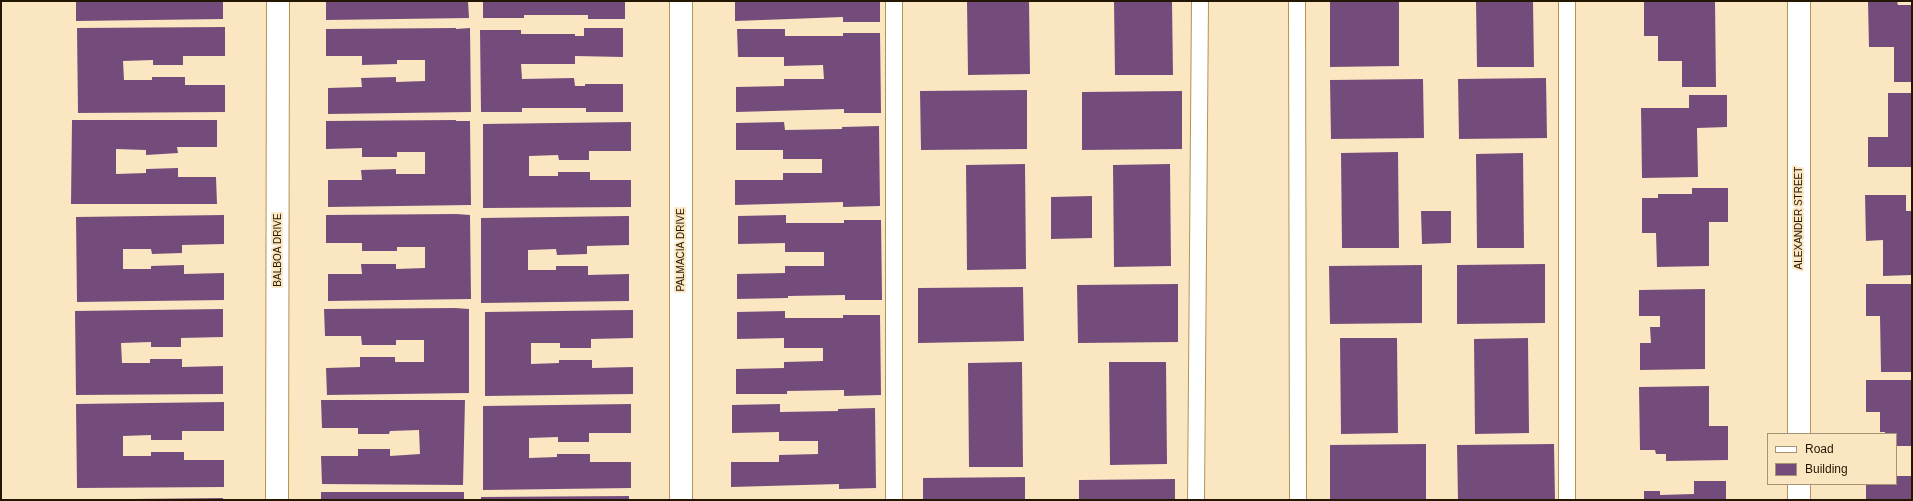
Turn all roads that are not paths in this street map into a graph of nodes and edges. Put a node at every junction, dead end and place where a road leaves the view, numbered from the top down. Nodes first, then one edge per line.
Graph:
1 (278, 1) edge
2 (681, 1) edge
3 (894, 1) edge
4 (1200, 1) edge
5 (1297, 1) edge
6 (1567, 1) edge
7 (1799, 1) edge
8 (1799, 433) edge
9 (1799, 485) edge
10 (277, 500) edge
11 (680, 500) edge
12 (894, 500) edge
13 (1196, 500) edge
14 (1298, 500) edge
15 (1567, 500) edge
16 (1799, 500) edge

1 - 10 street, BALBOA DRIVE
2 - 11 street, PALMACIA DRIVE
3 - 12 lane
4 - 13 lane
5 - 14 lane
6 - 15 lane
7 - 8 street, ALEXANDER STREET
9 - 16 street

